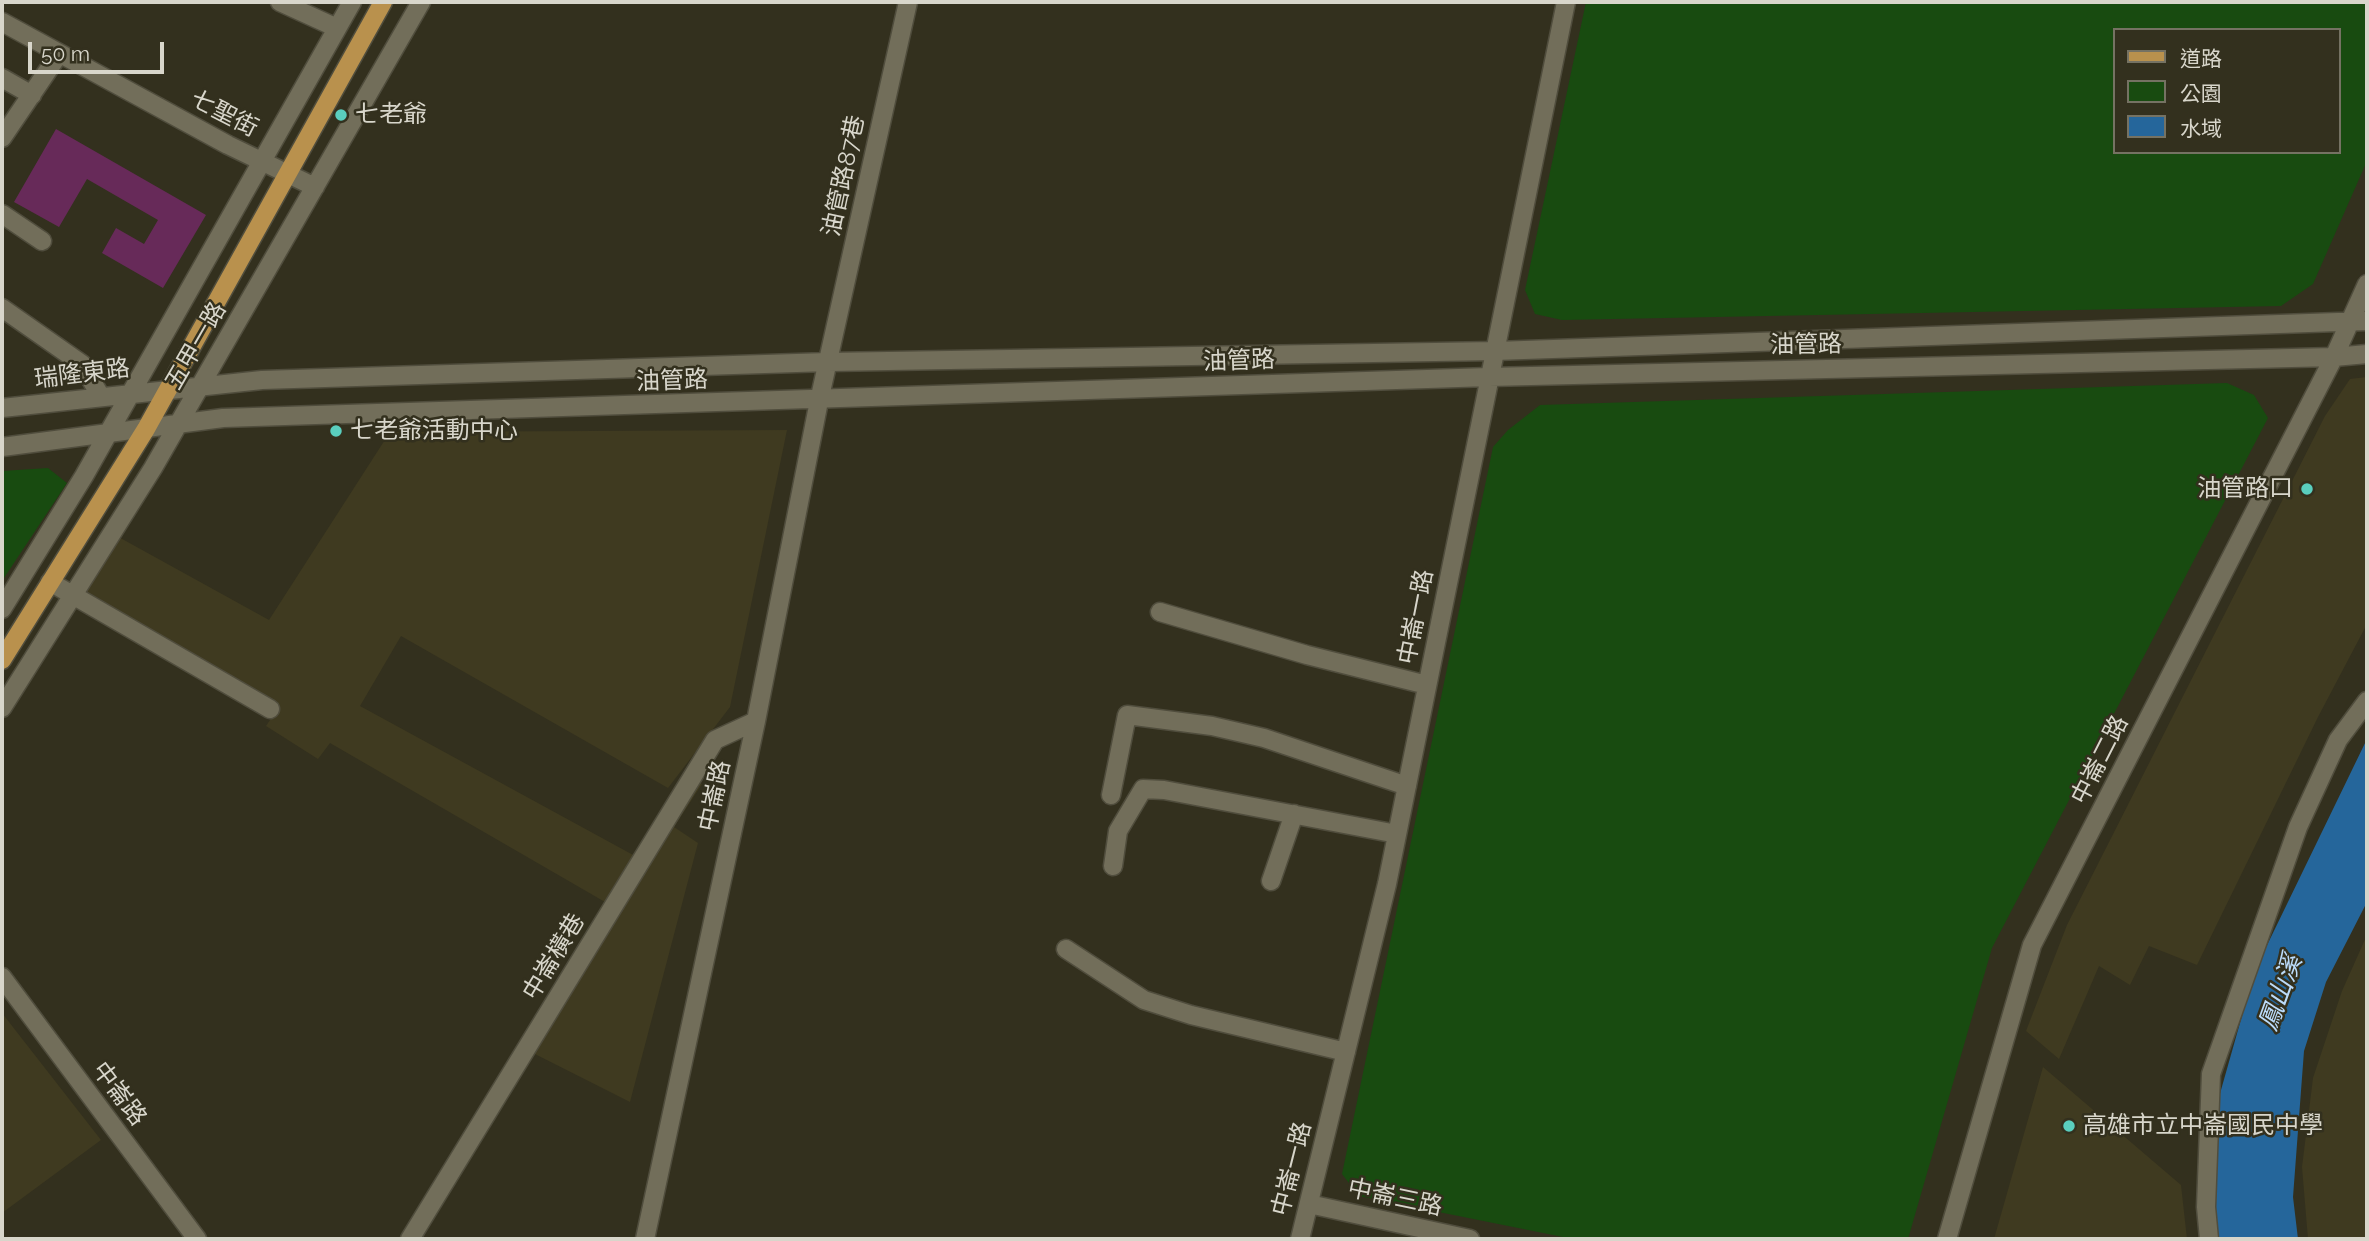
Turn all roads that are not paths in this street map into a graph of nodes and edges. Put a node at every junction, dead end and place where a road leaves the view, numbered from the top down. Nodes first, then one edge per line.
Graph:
1 (280, 2) edge
2 (352, 2) edge
3 (383, 2) edge
4 (421, 2) edge
5 (908, 2) edge
6 (1566, 2) edge
7 (2, 22) edge
8 (337, 28) junction
9 (59, 54) junction
10 (2, 78) edge
11 (32, 95) junction
12 (2, 138) edge
13 (263, 161) junction
14 (287, 173) junction
15 (315, 187) junction
16 (2, 214) edge
17 (42, 241) dead end
18 (2367, 284) edge
19 (2, 307) edge
20 (2359, 322) edge
21 (1495, 351) junction
22 (2367, 354) edge
23 (2334, 357) junction
24 (828, 362) junction
25 (1489, 377) junction
26 (202, 385) junction
27 (168, 389) junction
28 (131, 393) junction
29 (101, 397) junction
30 (819, 401) junction
31 (2, 408) edge
32 (179, 423) junction
33 (146, 429) junction
34 (107, 433) junction
35 (2, 447) edge
36 (50, 582) junction
37 (73, 594) junction
38 (2, 609) edge
39 (1160, 612) dead end
40 (2, 660) edge
41 (1427, 685) junction
42 (2367, 701) edge
43 (2, 708) edge
44 (270, 709) dead end
45 (756, 721) junction
46 (1407, 786) junction
47 (1111, 795) dead end
48 (1294, 814) junction
49 (1397, 834) junction
50 (1113, 866) dead end
51 (1271, 881) dead end
52 (1066, 949) dead end
53 (2, 977) edge
54 (1346, 1052) junction
55 (1309, 1204) junction
56 (197, 1239) edge
57 (410, 1239) edge
58 (645, 1239) edge
59 (1300, 1239) edge
60 (1470, 1239) edge
61 (1947, 1239) edge
62 (2209, 1239) edge

1 - 8 street
2 - 8 street, 五甲一路
3 - 14 main road, 五甲一路
4 - 15 street, 五甲一路
5 - 24 street, 油管路87巷
6 - 21 street, 中崙一路
7 - 9 street, 七聖街
8 - 13 street, 五甲一路
9 - 11 street
9 - 13 street, 七聖街
10 - 11 street
11 - 12 street
13 - 14 street, 七聖街
13 - 28 street, 五甲一路
14 - 15 street, 七聖街
14 - 27 main road, 五甲一路
15 - 26 street, 五甲一路
16 - 17 street
18 - 20 street, 中崙二路
19 - 29 street
20 - 21 street, 油管路
20 - 23 street, 中崙二路
21 - 24 street, 油管路
21 - 25 street, 中崙一路
22 - 23 street, 油管路
23 - 25 street, 油管路
23 - 61 street, 中崙二路
24 - 26 street, 油管路
24 - 30 street, 中崙路
25 - 30 street, 油管路
25 - 41 street, 中崙一路
26 - 27 street, 油管路
26 - 32 street, 五甲一路
27 - 28 street, 瑞隆東路
27 - 33 main road, 五甲一路
28 - 29 street, 瑞隆東路
28 - 34 street, 五甲一路
29 - 31 street, 瑞隆東路
30 - 32 street, 油管路
30 - 45 street, 中崙路
32 - 33 street, 油管路
32 - 37 street, 五甲一路
33 - 34 street
33 - 36 main road, 五甲一路
34 - 35 street
34 - 38 street, 五甲一路
36 - 37 street
36 - 40 main road, 五甲一路
37 - 43 street, 五甲一路
37 - 44 street
39 - 41 street
41 - 46 street, 中崙一路
42 - 62 street
45 - 57 street, 中崙橫巷
45 - 58 street, 中崙路
46 - 47 street
46 - 49 street, 中崙一路
48 - 49 street
48 - 50 street
48 - 51 street
49 - 54 street, 中崙一路
52 - 54 street
53 - 56 street, 中崙路
54 - 55 street, 中崙一路
55 - 59 street, 中崙一路
55 - 60 street, 中崙三路

